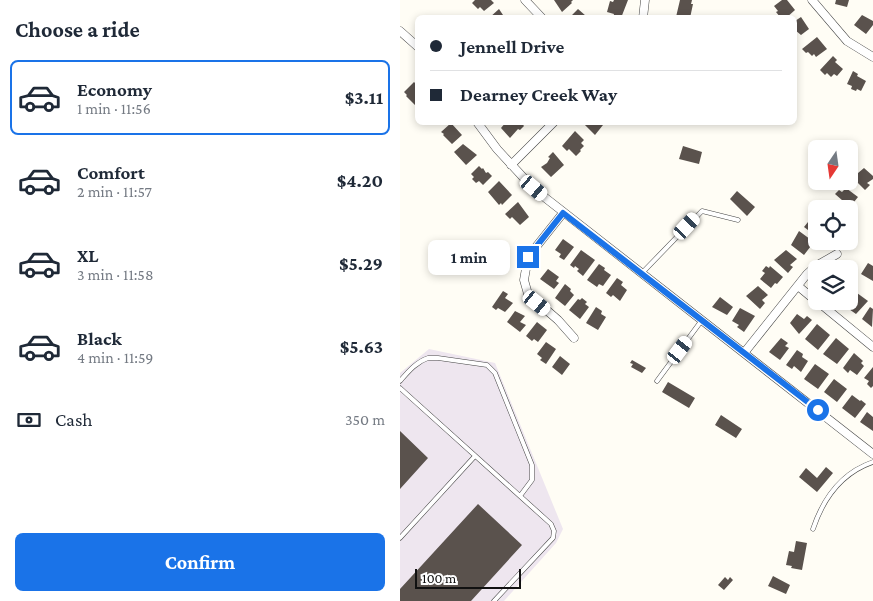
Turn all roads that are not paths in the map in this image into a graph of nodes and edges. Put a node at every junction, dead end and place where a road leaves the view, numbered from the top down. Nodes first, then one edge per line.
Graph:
1 (525, 0) edge
2 (645, 0) edge
3 (812, 0) edge
4 (539, 15) edge
5 (643, 15) edge
6 (400, 31) edge
7 (415, 44) edge
8 (873, 57) edge
9 (480, 125) edge
10 (551, 125) edge
11 (511, 165) junction
12 (563, 213) junction
13 (738, 220) dead end
14 (837, 254) dead end
15 (641, 274) junction
16 (798, 286) junction
17 (808, 294) edge
18 (827, 310) edge
19 (702, 320) junction
20 (574, 338) dead end
21 (873, 347) edge
22 (744, 353) junction
23 (400, 381) edge
24 (657, 381) dead end
25 (400, 388) edge
26 (873, 454) edge
27 (475, 456) junction
28 (873, 462) edge
29 (520, 496) junction
30 (813, 529) dead end
31 (400, 538) edge
32 (494, 601) edge

1 - 4 street
2 - 5 street
3 - 8 street
6 - 7 street
9 - 11 street
10 - 11 street
11 - 12 street
12 - 15 street
12 - 20 street
13 - 15 lane
14 - 16 street
15 - 19 street
16 - 17 street
16 - 22 street
18 - 21 street
19 - 22 street
19 - 24 lane
22 - 26 street
23 - 29 lane
25 - 27 lane
27 - 29 lane
27 - 31 lane
28 - 30 lane
29 - 32 lane

